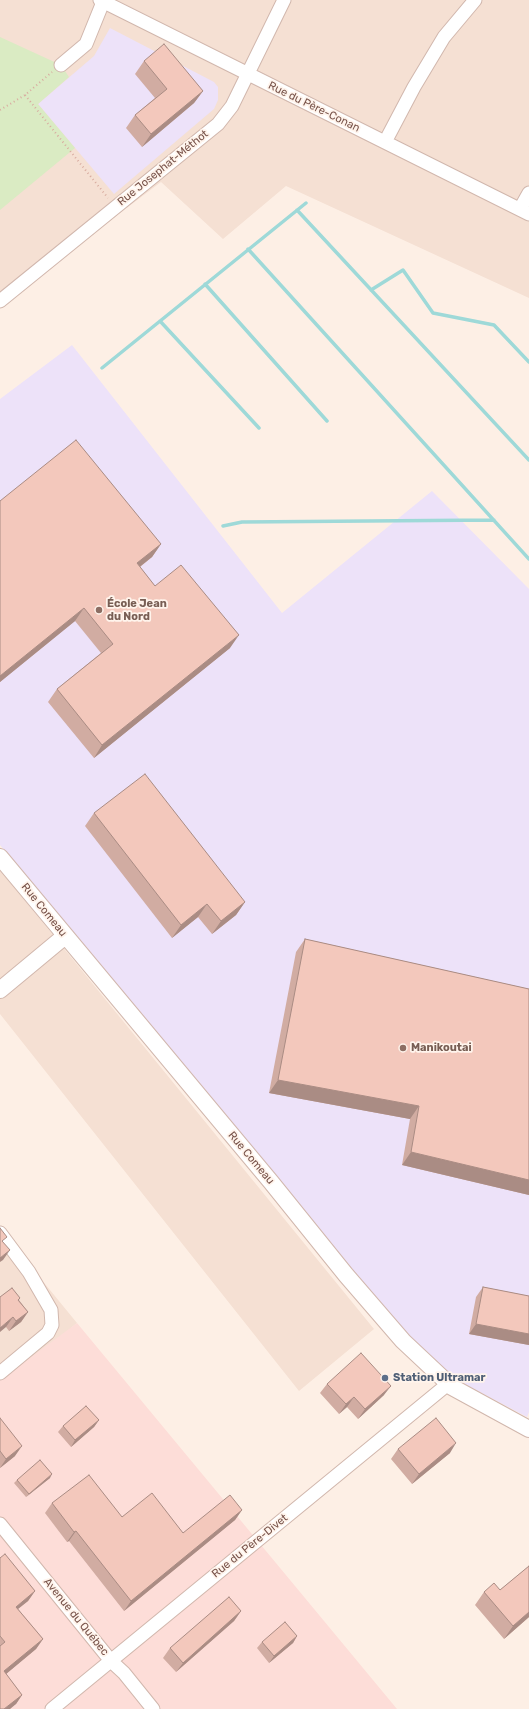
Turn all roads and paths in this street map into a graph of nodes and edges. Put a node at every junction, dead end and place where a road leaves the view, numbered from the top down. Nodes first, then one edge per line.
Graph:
1 (284, 0) edge
2 (475, 0) edge
3 (102, 1) edge
4 (61, 65) joint
5 (249, 75) junction
6 (25, 95) junction
7 (0, 111) edge
8 (385, 142) junction
9 (529, 193) edge
10 (115, 207) junction
11 (525, 211) edge
12 (0, 301) edge
13 (0, 857) edge
14 (66, 936) junction
15 (0, 990) edge
16 (0, 1233) edge
17 (0, 1373) edge
18 (448, 1384) junction
19 (529, 1429) edge
20 (0, 1524) edge
21 (111, 1661) junction
22 (52, 1709) edge
23 (153, 1709) edge

1 - 5 street, Rue Josephat-Méthot
2 - 8 street
3 - 4 street
3 - 5 street, Rue du Père-Conan
4 - 6 path
5 - 8 street, Rue du Père-Conan
5 - 10 street, Rue Josephat-Méthot
6 - 7 path
6 - 10 path
8 - 11 street, Rue du Père-Conan
9 - 11 street
10 - 12 street, Rue Josephat-Méthot
13 - 14 street, Rue Comeau
14 - 15 street
14 - 18 street, Rue Comeau
16 - 17 street
18 - 19 street, Rue Comeau
18 - 21 street, Rue du Père-Divet
20 - 21 street, Avenue du Québec
21 - 22 street, Rue du Père-Divet
21 - 23 street, Avenue du Québec

